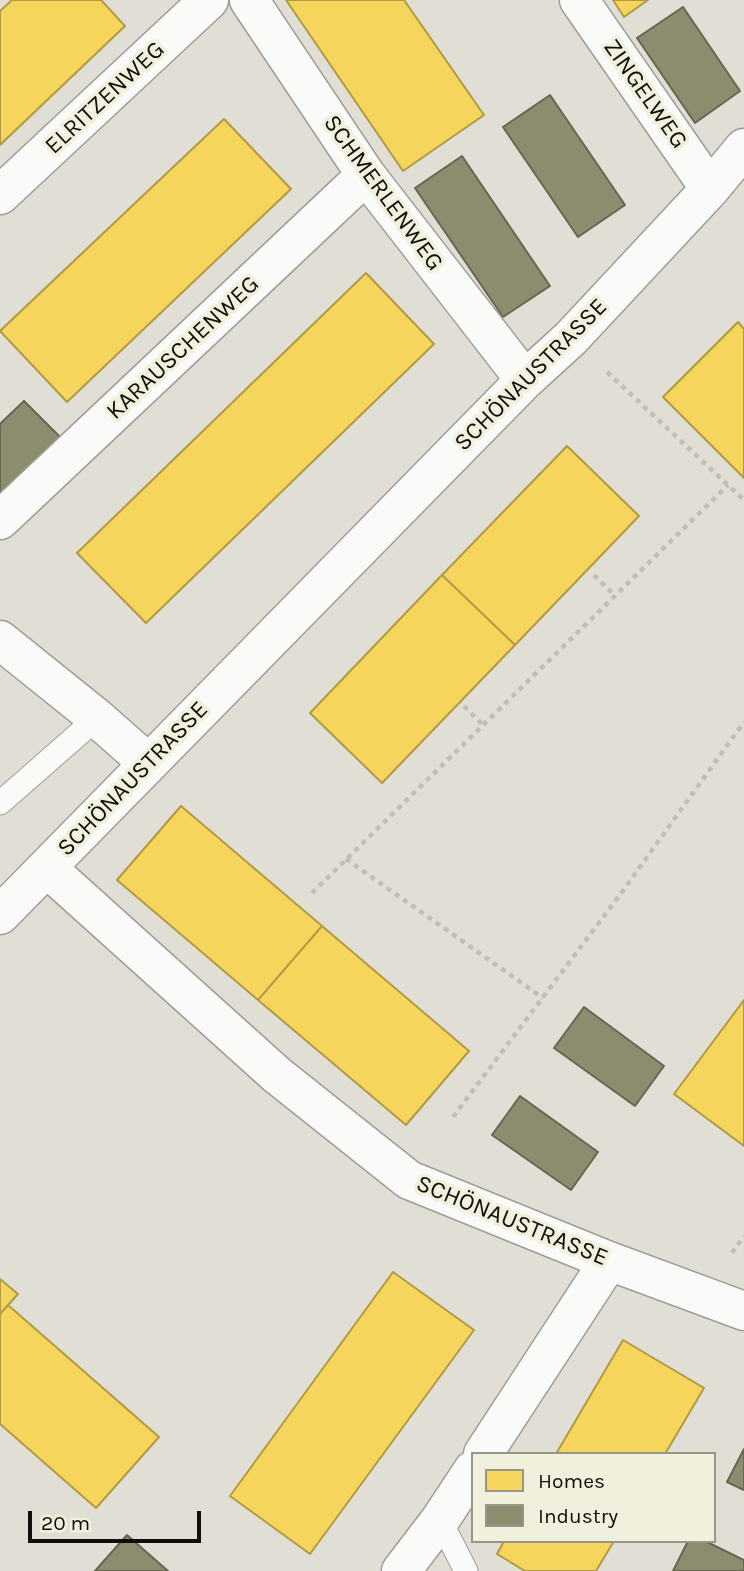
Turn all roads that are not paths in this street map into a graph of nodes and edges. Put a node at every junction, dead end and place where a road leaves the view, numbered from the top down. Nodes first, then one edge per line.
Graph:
1 (209, 0) edge
2 (249, 0) edge
3 (579, 0) edge
4 (744, 148) edge
5 (366, 175) junction
6 (710, 189) junction
7 (0, 195) edge
8 (525, 380) junction
9 (0, 520) edge
10 (0, 640) edge
11 (97, 718) junction
12 (148, 763) junction
13 (0, 803) edge
14 (47, 868) junction
15 (0, 915) edge
16 (610, 1261) junction
17 (744, 1311) edge
18 (484, 1452) edge
19 (471, 1473) edge
20 (440, 1520) junction
21 (401, 1571) edge
22 (466, 1571) edge

1 - 7 street, ELRITZENWEG
2 - 5 street, SCHMERLENWEG
3 - 6 street, ZINGELWEG
4 - 6 street, SCHÖNAUSTRASSE
5 - 8 street, SCHMERLENWEG
5 - 9 street, KARAUSCHENWEG
6 - 8 street, SCHÖNAUSTRASSE
8 - 12 street, SCHÖNAUSTRASSE
10 - 11 street
11 - 12 street
11 - 13 lane
12 - 14 street, SCHÖNAUSTRASSE
14 - 15 street
14 - 16 street, SCHÖNAUSTRASSE
16 - 17 street, SCHÖNAUSTRASSE
16 - 18 street
19 - 20 street
20 - 21 street
20 - 22 lane

